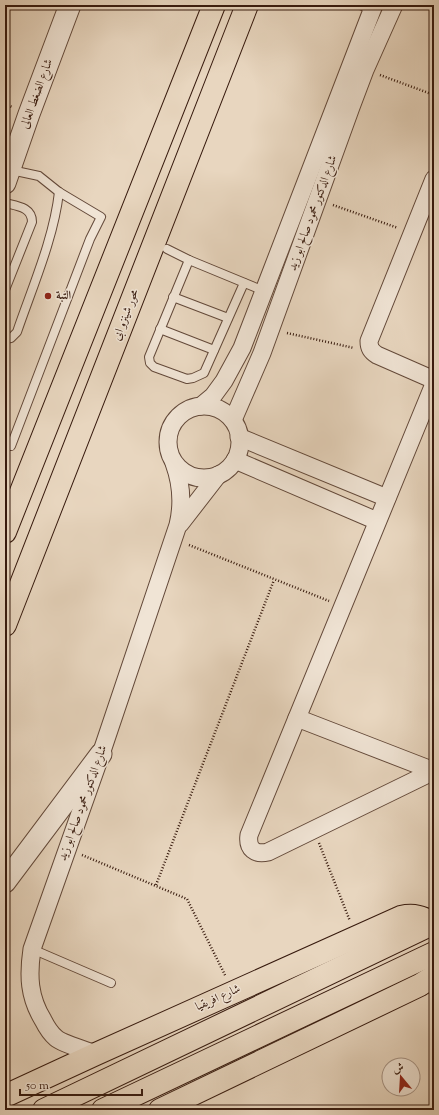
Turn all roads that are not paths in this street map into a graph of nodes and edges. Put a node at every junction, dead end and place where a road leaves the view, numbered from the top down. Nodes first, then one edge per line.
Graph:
1 (70, 5) edge
2 (214, 5) edge
3 (247, 5) edge
4 (394, 5) edge
5 (369, 7) edge
6 (8, 176) edge
7 (434, 179) edge
8 (59, 192) junction
9 (5, 203) edge
10 (167, 249) dead end
11 (189, 260) junction
12 (244, 282) junction
13 (5, 290) edge
14 (264, 291) junction
15 (173, 297) junction
16 (228, 318) junction
17 (160, 329) junction
18 (5, 339) edge
19 (214, 350) junction
20 (434, 380) edge
21 (434, 384) edge
22 (201, 406) junction
23 (233, 420) junction
24 (239, 437) junction
25 (5, 444) edge
26 (235, 460) junction
27 (174, 463) junction
28 (218, 475) junction
29 (387, 498) junction
30 (377, 521) junction
31 (5, 532) edge
32 (176, 532) junction
33 (5, 625) edge
34 (297, 718) junction
35 (102, 754) junction
36 (434, 771) edge
37 (5, 882) edge
38 (434, 923) edge
39 (32, 949) junction
40 (434, 953) edge
41 (434, 976) edge
42 (111, 983) dead end
43 (96, 1054) junction
44 (5, 1096) edge
45 (44, 1110) edge
46 (103, 1110) edge
47 (160, 1110) edge

1 - 6 street, شارع الضغط العالى
2 - 31 main road
3 - 33 main road, محور شينزو ابى
4 - 23 street, شارع الدكتور محمود صالح ابو زيد
5 - 14 street, شارع الدكتور محمود صالح ابو زيد
6 - 8 lane
7 - 20 street
8 - 18 lane
8 - 25 lane
9 - 13 lane
10 - 11 lane
11 - 12 lane
11 - 15 lane
12 - 14 lane
12 - 16 lane
14 - 22 street, شارع الدكتور محمود صالح ابو زيد
15 - 16 lane
15 - 17 lane
16 - 19 lane
17 - 19 lane
17 - 19 lane
21 - 29 street
22 - 23 street
22 - 27 street
23 - 24 street
24 - 26 street
24 - 29 street
26 - 28 street
26 - 30 street
27 - 28 street
27 - 32 street, شارع الدكتور محمود صالح ابو زيد
28 - 32 street, شارع الدكتور محمود صالح ابو زيد
29 - 30 street
30 - 34 street
32 - 35 street, شارع الدكتور محمود صالح ابو زيد
34 - 36 street
34 - 36 street
35 - 37 street
35 - 39 street, شارع الدكتور محمود صالح ابو زيد
38 - 43 main road, شارع افريقيا
38 - 45 main road
39 - 42 lane
39 - 43 street, شارع الدكتور محمود صالح ابو زيد
40 - 46 main road
41 - 47 main road
43 - 44 main road, شارع افريقيا

